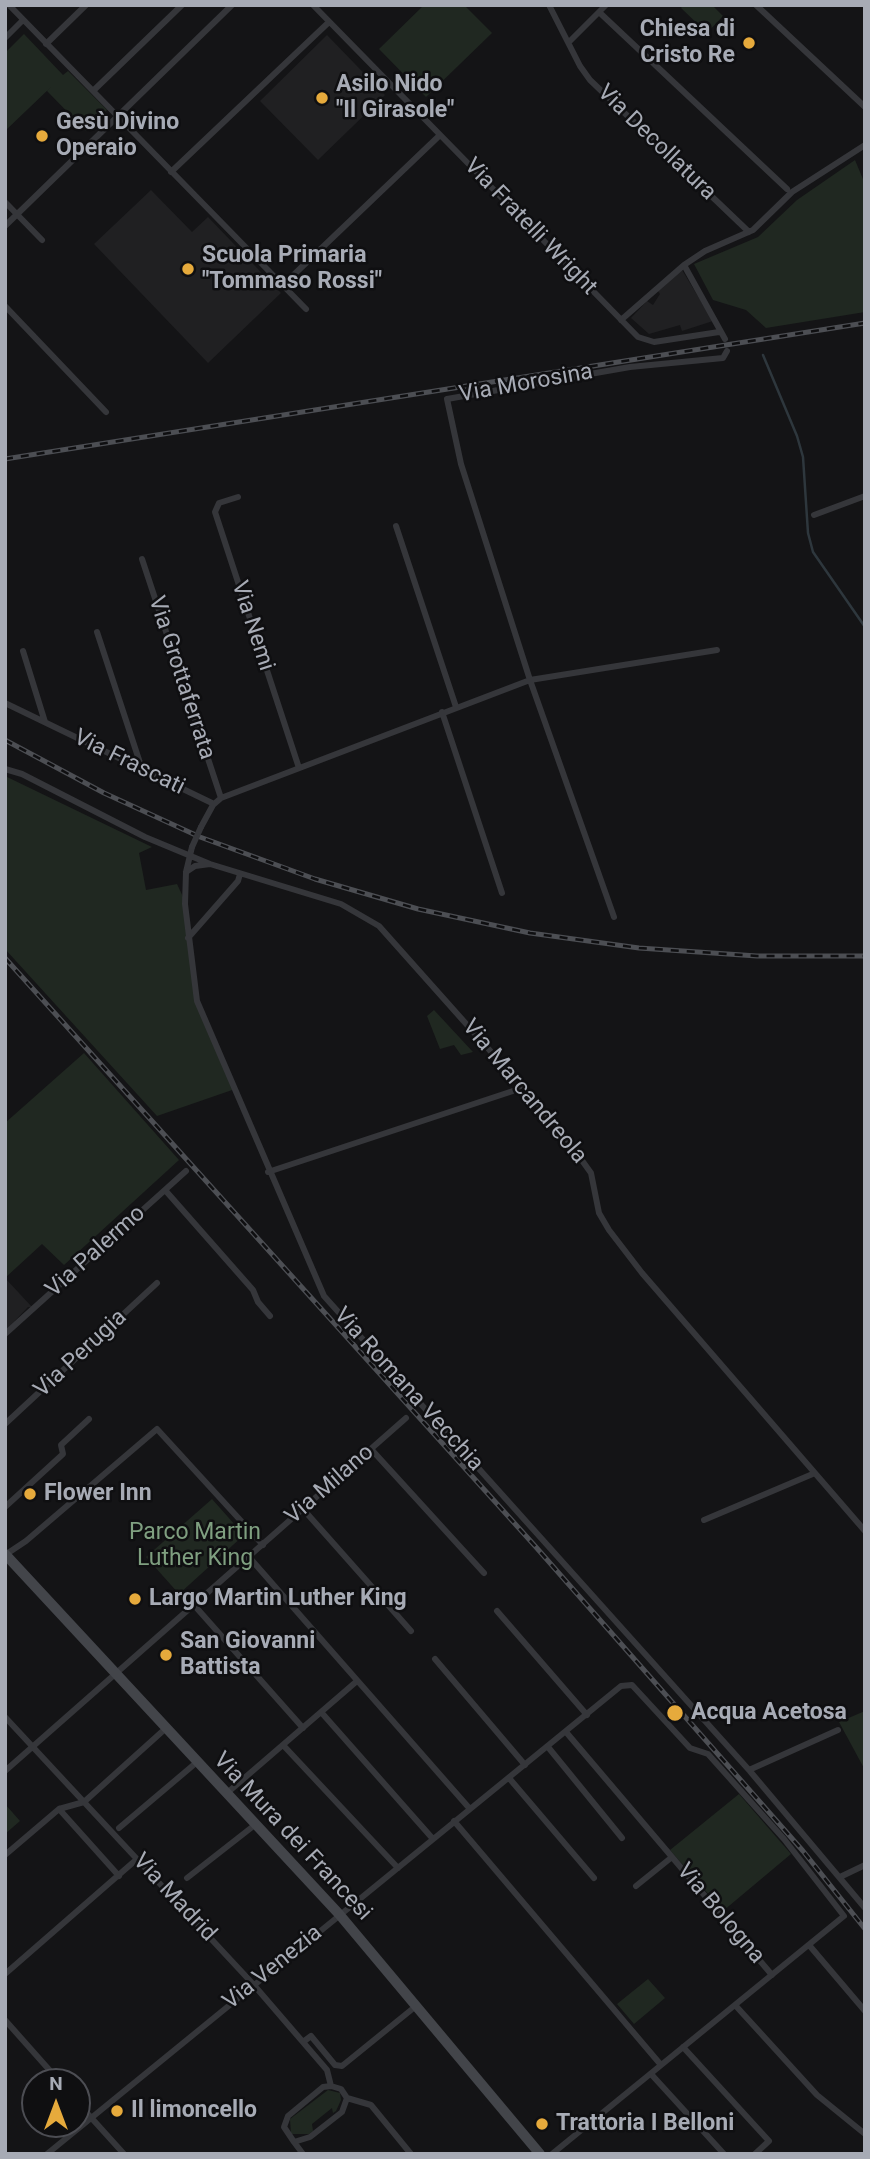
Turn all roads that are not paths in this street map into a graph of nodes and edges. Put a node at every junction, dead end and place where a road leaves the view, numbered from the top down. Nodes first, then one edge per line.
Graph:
1 (9, 5) edge
2 (86, 5) edge
3 (182, 5) edge
4 (232, 5) edge
5 (313, 5) edge
6 (549, 5) edge
7 (606, 5) edge
8 (756, 5) edge
9 (599, 12) junction
10 (23, 20) junction
11 (329, 22) junction
12 (5, 38) edge
13 (46, 44) junction
14 (571, 44) junction
15 (93, 91) junction
16 (865, 107) edge
17 (118, 117) junction
18 (440, 135) junction
19 (865, 145) edge
20 (172, 172) junction
21 (787, 189) dead end
22 (5, 202) edge
23 (18, 215) junction
24 (5, 226) edge
25 (749, 232) junction
26 (42, 240) dead end
27 (684, 265) junction
28 (283, 285) junction
29 (5, 306) edge
30 (306, 309) dead end
31 (621, 320) junction
32 (719, 332) junction
33 (725, 339) dead end
34 (727, 351) dead end
35 (106, 412) dead end
36 (865, 496) edge
37 (238, 497) dead end
38 (814, 515) dead end
39 (396, 526) dead end
40 (142, 559) dead end
41 (97, 632) dead end
42 (718, 650) dead end
43 (23, 651) dead end
44 (530, 680) junction
45 (5, 704) edge
46 (456, 707) junction
47 (442, 712) junction
48 (45, 722) junction
49 (299, 768) junction
50 (5, 769) edge
51 (142, 769) junction
52 (221, 798) junction
53 (214, 804) junction
54 (191, 850) junction
55 (210, 864) junction
56 (186, 872) junction
57 (240, 874) junction
58 (502, 892) dead end
59 (614, 917) dead end
60 (188, 938) junction
61 (525, 1087) junction
62 (186, 1171) dead end
63 (268, 1172) junction
64 (165, 1190) junction
65 (157, 1283) dead end
66 (270, 1316) dead end
67 (5, 1334) edge
68 (406, 1418) dead end
69 (89, 1419) dead end
70 (5, 1424) edge
71 (371, 1449) junction
72 (815, 1473) junction
73 (5, 1507) edge
74 (303, 1509) junction
75 (704, 1520) dead end
76 (865, 1531) edge
77 (263, 1545) junction
78 (5, 1555) edge
79 (249, 1557) junction
80 (484, 1573) dead end
81 (194, 1605) junction
82 (497, 1611) dead end
83 (411, 1631) dead end
84 (435, 1659) dead end
85 (115, 1674) junction
86 (357, 1682) junction
87 (321, 1712) junction
88 (587, 1714) junction
89 (5, 1717) edge
90 (303, 1728) junction
91 (165, 1729) junction
92 (838, 1730) dead end
93 (566, 1732) junction
94 (283, 1745) junction
95 (33, 1747) junction
96 (548, 1747) junction
97 (197, 1762) junction
98 (525, 1765) junction
99 (749, 1770) junction
100 (5, 1771) edge
101 (509, 1778) junction
102 (227, 1793) junction
103 (84, 1802) junction
104 (59, 1809) junction
105 (470, 1809) junction
106 (454, 1821) junction
107 (256, 1824) junction
108 (119, 1828) dead end
109 (622, 1838) dead end
110 (433, 1839) junction
111 (5, 1855) edge
112 (672, 1857) junction
113 (137, 1859) junction
114 (865, 1865) edge
115 (398, 1868) junction
116 (119, 1876) junction
117 (840, 1877) junction
118 (187, 1878) dead end
119 (594, 1878) dead end
120 (636, 1886) dead end
121 (865, 1908) edge
122 (339, 1914) junction
123 (844, 1916) joint
124 (809, 1945) junction
125 (5, 1974) edge
126 (772, 1975) junction
127 (253, 1984) junction
128 (735, 2005) junction
129 (416, 2006) junction
130 (865, 2011) edge
131 (5, 2020) edge
132 (303, 2042) junction
133 (683, 2047) junction
134 (661, 2066) junction
135 (48, 2068) edge
136 (650, 2074) junction
137 (331, 2086) junction
138 (346, 2098) junction
139 (91, 2115) edge
140 (91, 2117) edge
141 (865, 2134) edge
142 (65, 2138) edge
143 (295, 2142) junction
144 (47, 2154) edge
145 (124, 2154) edge
146 (303, 2154) edge
147 (411, 2154) edge
148 (540, 2154) edge
149 (552, 2154) edge
150 (724, 2154) edge
151 (755, 2154) edge

1 - 10 street
2 - 13 street
3 - 15 street
4 - 17 street
5 - 11 street, Via Fratelli Wright
6 - 14 street, Via Decollatura
7 - 9 street
8 - 16 street
9 - 14 street
9 - 21 street
10 - 12 street
10 - 13 street
11 - 18 street, Via Fratelli Wright
11 - 20 street
13 - 15 street
14 - 25 street, Via Decollatura
15 - 17 street
17 - 20 street
17 - 23 street
18 - 28 street
18 - 31 street, Via Fratelli Wright
19 - 25 street
20 - 28 street
22 - 23 street
23 - 24 street
23 - 26 street
25 - 27 street
27 - 31 street
27 - 32 street
28 - 30 street
29 - 35 street
31 - 32 street, Via Fratelli Wright
32 - 33 street
34 - 44 street, Via Morosina
36 - 38 street
37 - 49 street, Via Nemi
39 - 46 street
40 - 52 street, Via Grottaferrata
41 - 51 street
42 - 44 street
43 - 48 street, Via Frascati
44 - 46 street
44 - 59 street, Via Morosina
45 - 48 street, Via Frascati
46 - 47 street
47 - 49 street
47 - 58 street
48 - 51 street, Via Frascati
49 - 52 street
50 - 54 street, Via Marcandreola
51 - 53 street, Via Frascati
52 - 53 street
53 - 54 street, bridge
54 - 55 street, Via Marcandreola
54 - 56 street, Via Romana Vecchia
55 - 56 street
55 - 57 street, Via Marcandreola
56 - 60 street, Via Romana Vecchia
57 - 60 street
57 - 61 street, Via Marcandreola
60 - 63 street, Via Romana Vecchia
61 - 63 street
61 - 72 street, Via Marcandreola
62 - 64 street, Via Palermo
63 - 99 street, Via Romana Vecchia
64 - 66 street
64 - 67 street, Via Palermo
65 - 70 street, Via Perugia
68 - 71 street, Via Milano
69 - 73 street
71 - 74 street, Via Milano
71 - 80 street
72 - 75 street
72 - 76 street, Via Marcandreola
74 - 77 street, Via Milano
74 - 83 street
77 - 78 street
77 - 79 street, Via Milano
78 - 85 street, Via Mura dei Francesi
79 - 81 street, Via Milano
79 - 86 street
81 - 85 street, Via Milano
81 - 90 street
82 - 88 street
84 - 98 street
85 - 91 street, Via Mura dei Francesi
85 - 95 street, Via Milano
86 - 87 street
86 - 105 street
87 - 90 street
87 - 110 street
88 - 93 street, Via Venezia
88 - 123 street, Via Venezia
89 - 95 street, Via Madrid
90 - 94 street
91 - 97 street, Via Mura dei Francesi
91 - 103 street
92 - 99 street
93 - 96 street, Via Venezia
93 - 112 street
94 - 102 street
94 - 115 street
95 - 100 street, Via Milano
95 - 103 street, Via Madrid
96 - 98 street, Via Venezia
96 - 109 street
97 - 102 street, Via Mura dei Francesi
97 - 108 street
98 - 101 street, Via Venezia
99 - 117 street, Via Romana Vecchia
101 - 105 street, Via Venezia
101 - 119 street
102 - 107 street, Via Mura dei Francesi
103 - 104 street
103 - 113 street, Via Madrid
104 - 111 street
104 - 116 street, Via Madrid
105 - 106 street, Via Venezia
106 - 110 street, Via Venezia
106 - 134 street
107 - 118 street
107 - 122 street, Via Mura dei Francesi
110 - 115 street, Via Venezia
112 - 120 street, Via Bologna
112 - 126 street, Via Bologna
113 - 116 street
113 - 127 street, Via Madrid
114 - 117 street
115 - 122 street, Via Venezia
116 - 125 street
117 - 121 street, Via Romana Vecchia
122 - 127 street, Via Venezia
122 - 129 street, Via Mura dei Francesi
123 - 124 street, Via Bologna
124 - 126 street, Via Bologna
124 - 130 street
126 - 128 street, Via Bologna
127 - 132 street, Via Madrid
127 - 139 street, Via Venezia
128 - 133 street, Via Bologna
128 - 141 street
129 - 132 street
129 - 148 street, Via Mura dei Francesi
131 - 135 street
132 - 137 street, Via Madrid
133 - 134 street, Via Bologna
133 - 151 street
134 - 136 street, Via Bologna
136 - 149 street, Via Bologna
136 - 150 street
137 - 138 street
137 - 143 street
138 - 143 street
138 - 147 street
140 - 145 street
142 - 144 street, Via Venezia
143 - 146 street

